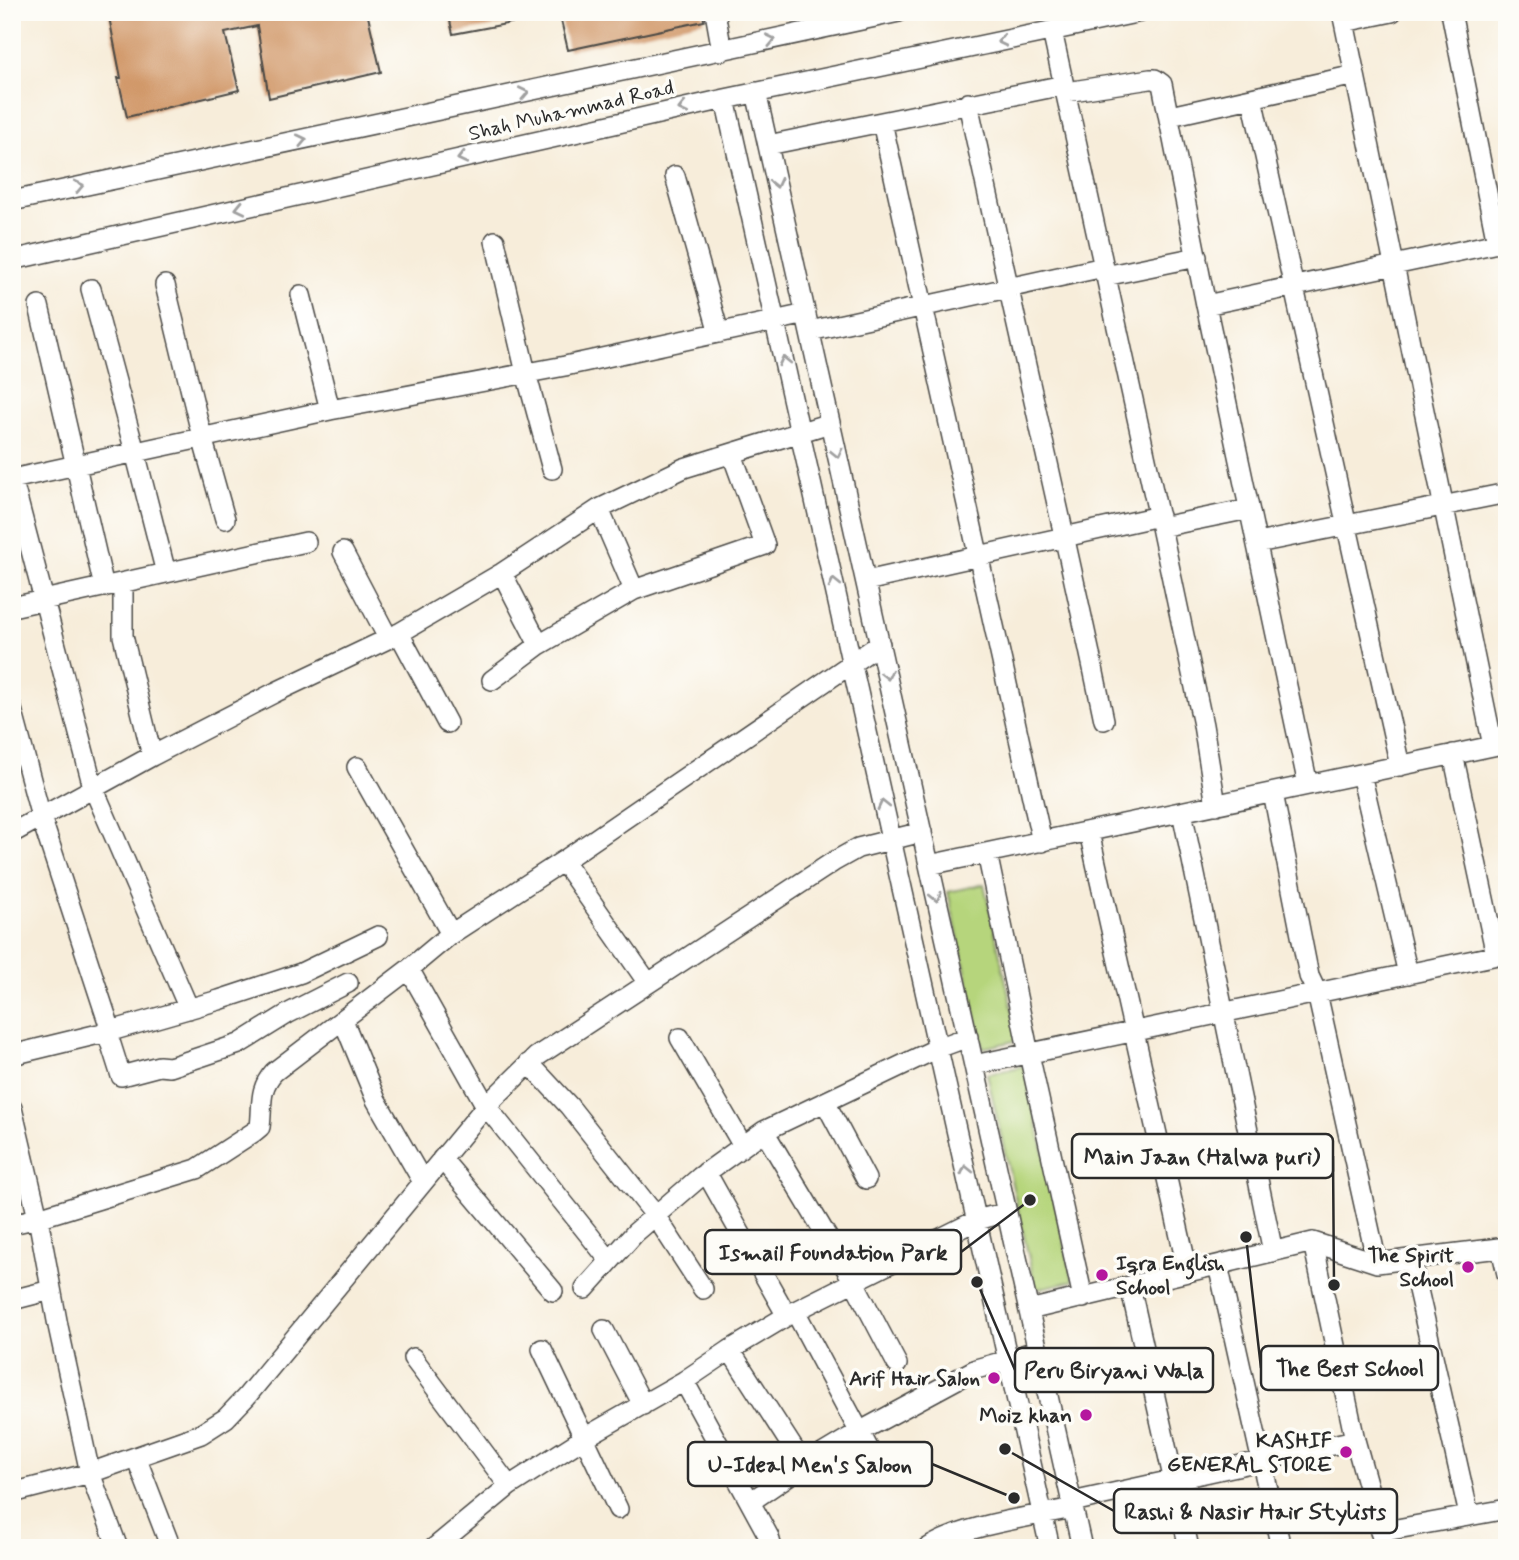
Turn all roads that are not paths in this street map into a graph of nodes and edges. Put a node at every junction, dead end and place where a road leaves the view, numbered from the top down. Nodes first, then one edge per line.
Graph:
1 (715, 12) edge
2 (899, 12) edge
3 (1141, 12) edge
4 (1392, 12) edge
5 (1451, 12) edge
6 (1343, 17) edge
7 (1052, 31) junction
8 (722, 51) junction
9 (1354, 75) junction
10 (1065, 88) junction
11 (756, 92) junction
12 (1251, 98) junction
13 (725, 99) junction
14 (968, 103) junction
15 (1170, 116) junction
16 (882, 122) junction
17 (768, 145) junction
18 (675, 176) dead end
19 (12, 201) edge
20 (495, 241) dead end
21 (1502, 242) edge
22 (1197, 257) junction
23 (12, 260) edge
24 (1394, 265) junction
25 (1104, 271) junction
26 (165, 285) dead end
27 (1293, 286) junction
28 (1007, 288) junction
29 (91, 289) dead end
30 (302, 295) dead end
31 (1206, 305) junction
32 (39, 306) dead end
33 (924, 306) junction
34 (775, 321) junction
35 (808, 322) junction
36 (719, 333) junction
37 (526, 373) junction
38 (330, 410) junction
39 (830, 423) junction
40 (800, 432) junction
41 (202, 437) junction
42 (135, 452) junction
43 (732, 454) junction
44 (77, 465) junction
45 (552, 469) dead end
46 (12, 479) edge
47 (1507, 493) edge
48 (1443, 506) junction
49 (599, 509) junction
50 (1249, 509) junction
51 (225, 519) dead end
52 (1160, 522) junction
53 (1347, 526) junction
54 (1065, 537) junction
55 (306, 542) dead end
56 (1257, 543) junction
57 (343, 552) dead end
58 (979, 556) junction
59 (166, 573) junction
60 (502, 573) junction
61 (866, 581) junction
62 (114, 585) junction
63 (634, 590) junction
64 (44, 600) junction
65 (12, 607) edge
66 (393, 635) junction
67 (880, 644) junction
68 (539, 645) junction
69 (852, 665) junction
70 (492, 680) dead end
71 (12, 709) edge
72 (1104, 720) dead end
73 (447, 723) dead end
74 (1500, 744) edge
75 (1453, 754) junction
76 (152, 756) junction
77 (1400, 766) junction
78 (357, 767) dead end
79 (1361, 774) junction
80 (1308, 785) junction
81 (93, 787) junction
82 (1273, 793) junction
83 (1216, 805) junction
84 (1182, 812) junction
85 (41, 817) junction
86 (922, 832) junction
87 (1089, 832) junction
88 (12, 833) edge
89 (891, 840) junction
90 (1042, 842) junction
91 (987, 853) junction
92 (563, 861) junction
93 (929, 865) junction
94 (451, 934) junction
95 (378, 936) dead end
96 (1501, 954) edge
97 (409, 969) junction
98 (1408, 974) junction
99 (348, 983) dead end
100 (648, 983) junction
101 (1317, 993) junction
102 (189, 1009) junction
103 (1223, 1013) junction
104 (343, 1020) junction
105 (109, 1032) junction
106 (1134, 1032) junction
107 (968, 1037) junction
108 (680, 1038) dead end
109 (938, 1048) junction
110 (1029, 1054) junction
111 (12, 1055) edge
112 (529, 1063) junction
113 (974, 1065) junction
114 (825, 1102) junction
115 (486, 1106) junction
116 (12, 1108) edge
117 (764, 1131) junction
118 (743, 1146) junction
119 (442, 1159) junction
120 (706, 1172) junction
121 (866, 1179) dead end
122 (423, 1182) junction
123 (1007, 1212) junction
124 (655, 1215) junction
125 (38, 1218) junction
126 (977, 1220) junction
127 (12, 1224) edge
128 (1313, 1242) junction
129 (1504, 1247) edge
130 (1273, 1252) junction
131 (1411, 1259) junction
132 (610, 1261) junction
133 (1377, 1263) junction
134 (1218, 1265) junction
135 (1188, 1272) junction
136 (1507, 1274) edge
137 (854, 1282) junction
138 (1130, 1286) junction
139 (585, 1289) dead end
140 (703, 1289) dead end
141 (51, 1290) junction
142 (553, 1291) dead end
143 (1083, 1298) junction
144 (12, 1300) edge
145 (1029, 1310) junction
146 (791, 1314) junction
147 (604, 1331) dead end
148 (542, 1349) dead end
149 (730, 1350) junction
150 (1038, 1350) junction
151 (413, 1358) dead end
152 (1008, 1360) junction
153 (897, 1364) dead end
154 (684, 1381) junction
155 (643, 1405) junction
156 (859, 1432) junction
157 (584, 1438) junction
158 (1355, 1440) junction
159 (136, 1457) junction
160 (874, 1459) dead end
161 (1262, 1460) junction
162 (804, 1465) junction
163 (90, 1473) junction
164 (1173, 1480) junction
165 (509, 1486) junction
166 (12, 1493) edge
167 (750, 1502) junction
168 (1073, 1505) junction
169 (618, 1509) dead end
170 (1507, 1509) edge
171 (1043, 1514) junction
172 (1469, 1515) junction
173 (1382, 1540) edge
174 (118, 1548) edge
175 (171, 1548) edge
176 (434, 1548) edge
177 (772, 1548) edge
178 (928, 1548) edge
179 (1050, 1548) edge
180 (1082, 1548) edge
181 (1188, 1548) edge
182 (1281, 1548) edge

1 - 8 street
8 -> 2 street, Shah Muhammad Road
3 - 7 street, Shah Muhammad Road
4 - 6 street
5 - 21 street
6 - 9 street
7 - 10 street
7 -> 11 street, Shah Muhammad Road
19 -> 8 street, Shah Muhammad Road
9 - 12 street
9 - 24 street
10 - 14 street
10 - 15 street
10 - 25 street
11 - 13 street, Shah Muhammad Road
11 - 17 street
12 - 15 street
12 - 27 street
13 -> 23 street, Shah Muhammad Road
13 - 34 street
14 - 16 street
14 - 28 street
15 - 22 street
16 - 17 street
16 - 33 street
17 -> 35 street
18 - 36 street
20 - 37 street
21 - 24 street
22 - 25 street
22 - 31 street
24 - 27 street
24 - 48 street
25 - 28 street
25 - 52 street
26 - 41 street
27 - 31 street
27 - 53 street
28 - 33 street
28 - 54 street
29 - 42 street
30 - 38 street
31 - 50 street
32 - 44 street
33 - 35 street
33 - 58 street
34 - 35 street
34 - 36 street
40 -> 34 street
35 - 39 street
36 - 37 street
37 - 38 street
37 - 45 street
38 - 41 street
39 - 40 street
39 -> 61 street
40 - 43 street
69 -> 40 street
41 - 42 street
41 - 51 street
42 - 44 street
42 - 59 street
43 - 49 street
43 - 63 street
44 - 46 street
44 - 62 street
46 - 64 street
47 - 48 street
48 - 53 street
48 - 74 street
49 - 60 street
49 - 63 street
50 - 52 street
50 - 56 street
52 - 54 street
52 - 83 street
53 - 56 street
53 - 77 street
54 - 58 street
54 - 72 street
55 - 59 street
56 - 80 street
57 - 66 street
58 - 61 street
58 - 90 street
59 - 62 street
60 - 66 street
60 - 68 street
61 - 67 street
62 - 64 street
62 - 76 street
63 - 68 street
64 - 65 street
64 - 81 street
66 - 73 street
66 - 76 street
67 - 69 street
67 -> 86 street
68 - 70 street
89 -> 69 street
69 - 92 street
71 - 85 street
74 - 75 street
75 - 77 street
75 - 96 street
76 - 81 street
77 - 79 street
78 - 94 street
79 - 80 street
79 - 98 street
80 - 82 street
81 - 85 street
81 - 102 street
82 - 83 street
82 - 101 street
83 - 84 street
84 - 87 street
84 - 103 street
85 - 88 street
85 - 105 street
86 - 89 street
86 - 93 street
87 - 90 street
87 - 106 street
89 - 100 street
89 - 109 street
90 - 91 street
91 - 93 street
91 - 110 street
92 - 94 street
92 - 100 street
93 -> 107 street
94 - 97 street
95 - 102 street
96 - 98 street
97 - 104 street
97 - 115 street
98 - 101 street
99 - 105 street
100 - 112 street
101 - 103 street
101 - 133 street
102 - 105 street
103 - 106 street
103 - 130 street
104 - 122 street
104 - 125 street
105 - 111 street
106 - 110 street
106 - 135 street
107 - 109 street
107 - 113 street
108 - 118 street
109 - 114 street
126 -> 109 street
110 - 113 street
110 - 143 street
112 - 115 street
112 - 124 street
113 - 123 street
114 - 117 street
114 - 121 street
115 - 119 street
115 - 132 street
116 - 125 street
117 - 118 street
117 - 137 street
118 - 120 street
119 - 122 street
119 - 142 street
120 - 124 street
120 - 146 street
122 - 159 street
123 - 126 street
123 - 145 street
124 - 132 street
124 - 140 street
125 - 127 street
125 - 141 street
126 - 137 street
126 - 152 street
128 - 130 street
128 - 133 street
128 - 158 street
129 - 131 street
129 - 136 street
130 - 134 street
131 - 133 street
131 - 172 street
132 - 139 street
134 - 135 street
134 - 161 street
135 - 138 street
137 - 146 street
137 - 153 street
138 - 143 street
138 - 164 street
141 - 144 street
141 - 163 street
143 - 145 street
145 - 150 street
146 - 149 street
146 - 156 street
147 - 155 street
148 - 157 street
149 - 154 street
149 - 162 street
150 - 152 street
150 - 168 street
151 - 165 street
152 - 156 street
152 - 171 street
154 - 155 street
154 - 167 street
155 - 157 street
156 - 160 street
156 - 162 street
157 - 165 street
157 - 169 street
158 - 161 street
158 - 173 street
159 - 163 street
159 - 175 street
161 - 164 street
161 - 182 street
162 - 167 street
163 - 166 street
163 - 174 street
164 - 168 street
164 - 181 street
165 - 176 street
167 - 177 street
168 - 171 street
168 - 180 street
170 - 172 street
171 - 178 street
171 - 179 street
172 - 173 street

